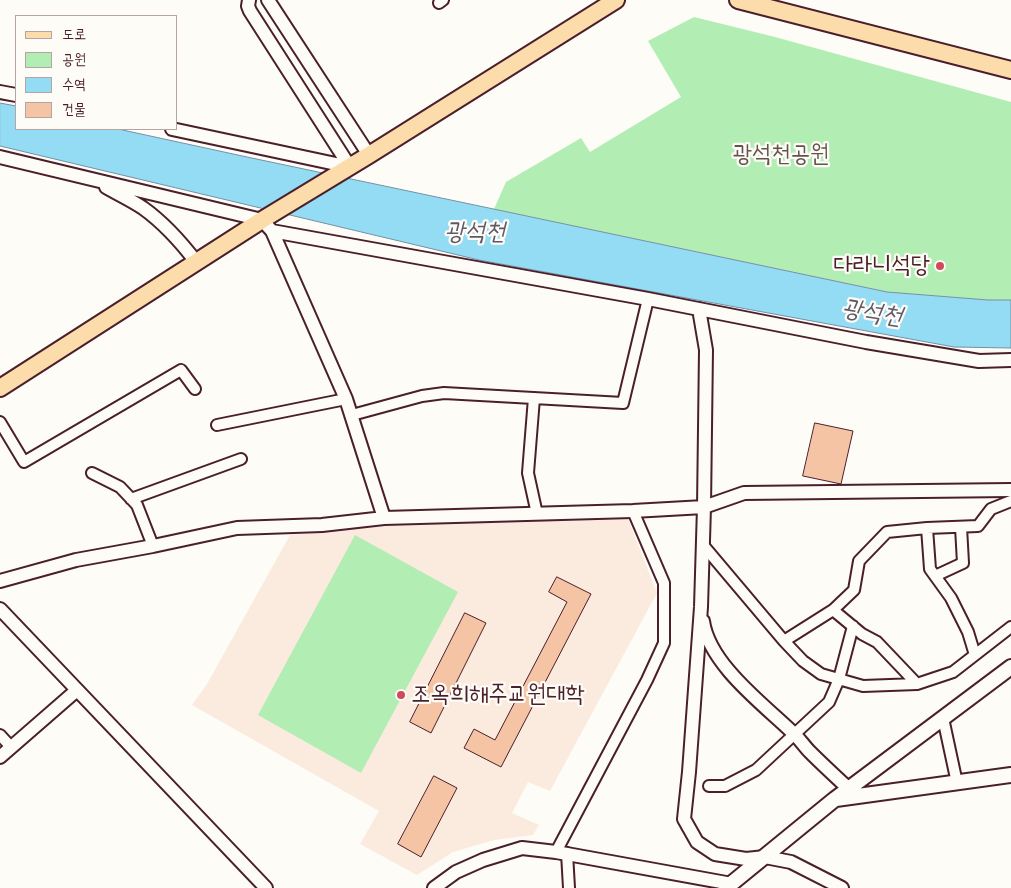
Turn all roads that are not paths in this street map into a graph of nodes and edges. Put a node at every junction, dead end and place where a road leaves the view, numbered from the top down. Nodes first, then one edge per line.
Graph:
1 (237, 0) edge
2 (268, 0) edge
3 (616, 0) edge
4 (738, 0) edge
5 (250, 5) edge
6 (1011, 70) edge
7 (0, 92) edge
8 (15, 95) edge
9 (176, 130) edge
10 (369, 155) junction
11 (0, 157) edge
12 (343, 171) junction
13 (91, 179) junction
14 (268, 222) junction
15 (197, 263) junction
16 (648, 299) junction
17 (699, 309) junction
18 (1011, 360) edge
19 (0, 388) edge
20 (195, 389) dead end
21 (534, 398) junction
22 (346, 399) junction
23 (352, 415) junction
24 (0, 422) edge
25 (217, 425) dead end
26 (241, 459) dead end
27 (92, 473) dead end
28 (1011, 490) edge
29 (131, 499) junction
30 (1011, 501) edge
31 (704, 507) junction
32 (633, 511) junction
33 (537, 514) junction
34 (384, 518) junction
35 (961, 527) junction
36 (927, 528) junction
37 (703, 545) junction
38 (153, 546) junction
39 (935, 576) junction
40 (0, 581) edge
41 (701, 607) junction
42 (0, 609) edge
43 (833, 610) junction
44 (853, 626) junction
45 (1011, 627) edge
46 (784, 641) junction
47 (975, 655) junction
48 (1011, 667) edge
49 (839, 679) junction
50 (917, 684) junction
51 (77, 690) junction
52 (943, 718) junction
53 (795, 734) junction
54 (0, 735) edge
55 (11, 747) junction
56 (0, 757) edge
57 (1011, 775) edge
58 (957, 783) junction
59 (709, 786) dead end
60 (849, 789) junction
61 (835, 799) junction
62 (562, 853) junction
63 (765, 856) junction
64 (729, 886) edge
65 (266, 888) edge
66 (434, 888) edge
67 (569, 888) edge
68 (842, 888) edge

1 - 5 street
2 - 10 street
3 - 10 main road
4 - 6 main road
5 - 12 street
7 - 8 street
9 - 12 street
10 - 12 main road
11 - 13 street
12 - 14 main road
13 - 14 street
13 - 15 street
14 - 15 main road
14 - 16 street
14 - 22 street
15 - 19 main road
16 - 17 street
16 - 21 street
17 - 18 street
17 - 31 street
20 - 24 street
21 - 23 street
21 - 33 street
22 - 23 street
22 - 25 street
23 - 34 street
26 - 29 street
27 - 29 street
28 - 31 street
29 - 38 street
30 - 35 street
31 - 32 street
31 - 37 street
32 - 33 street
32 - 62 street
33 - 34 street
34 - 38 street
35 - 36 street
35 - 39 street
36 - 39 street
36 - 43 street
37 - 41 street
37 - 46 street
38 - 40 street
39 - 47 street
41 - 53 street
41 - 63 street
42 - 51 street
43 - 44 street
43 - 46 street
44 - 49 street
44 - 50 street
45 - 47 street
46 - 49 street
47 - 50 street
48 - 52 main road
49 - 50 street
49 - 53 street
51 - 55 street
51 - 65 street
52 - 58 street
52 - 60 main road
53 - 59 street
53 - 60 street
54 - 55 street
55 - 56 street
57 - 58 main road
58 - 61 main road
60 - 61 main road
61 - 63 main road
62 - 64 street
62 - 66 street
62 - 67 street
63 - 64 main road
63 - 68 street

